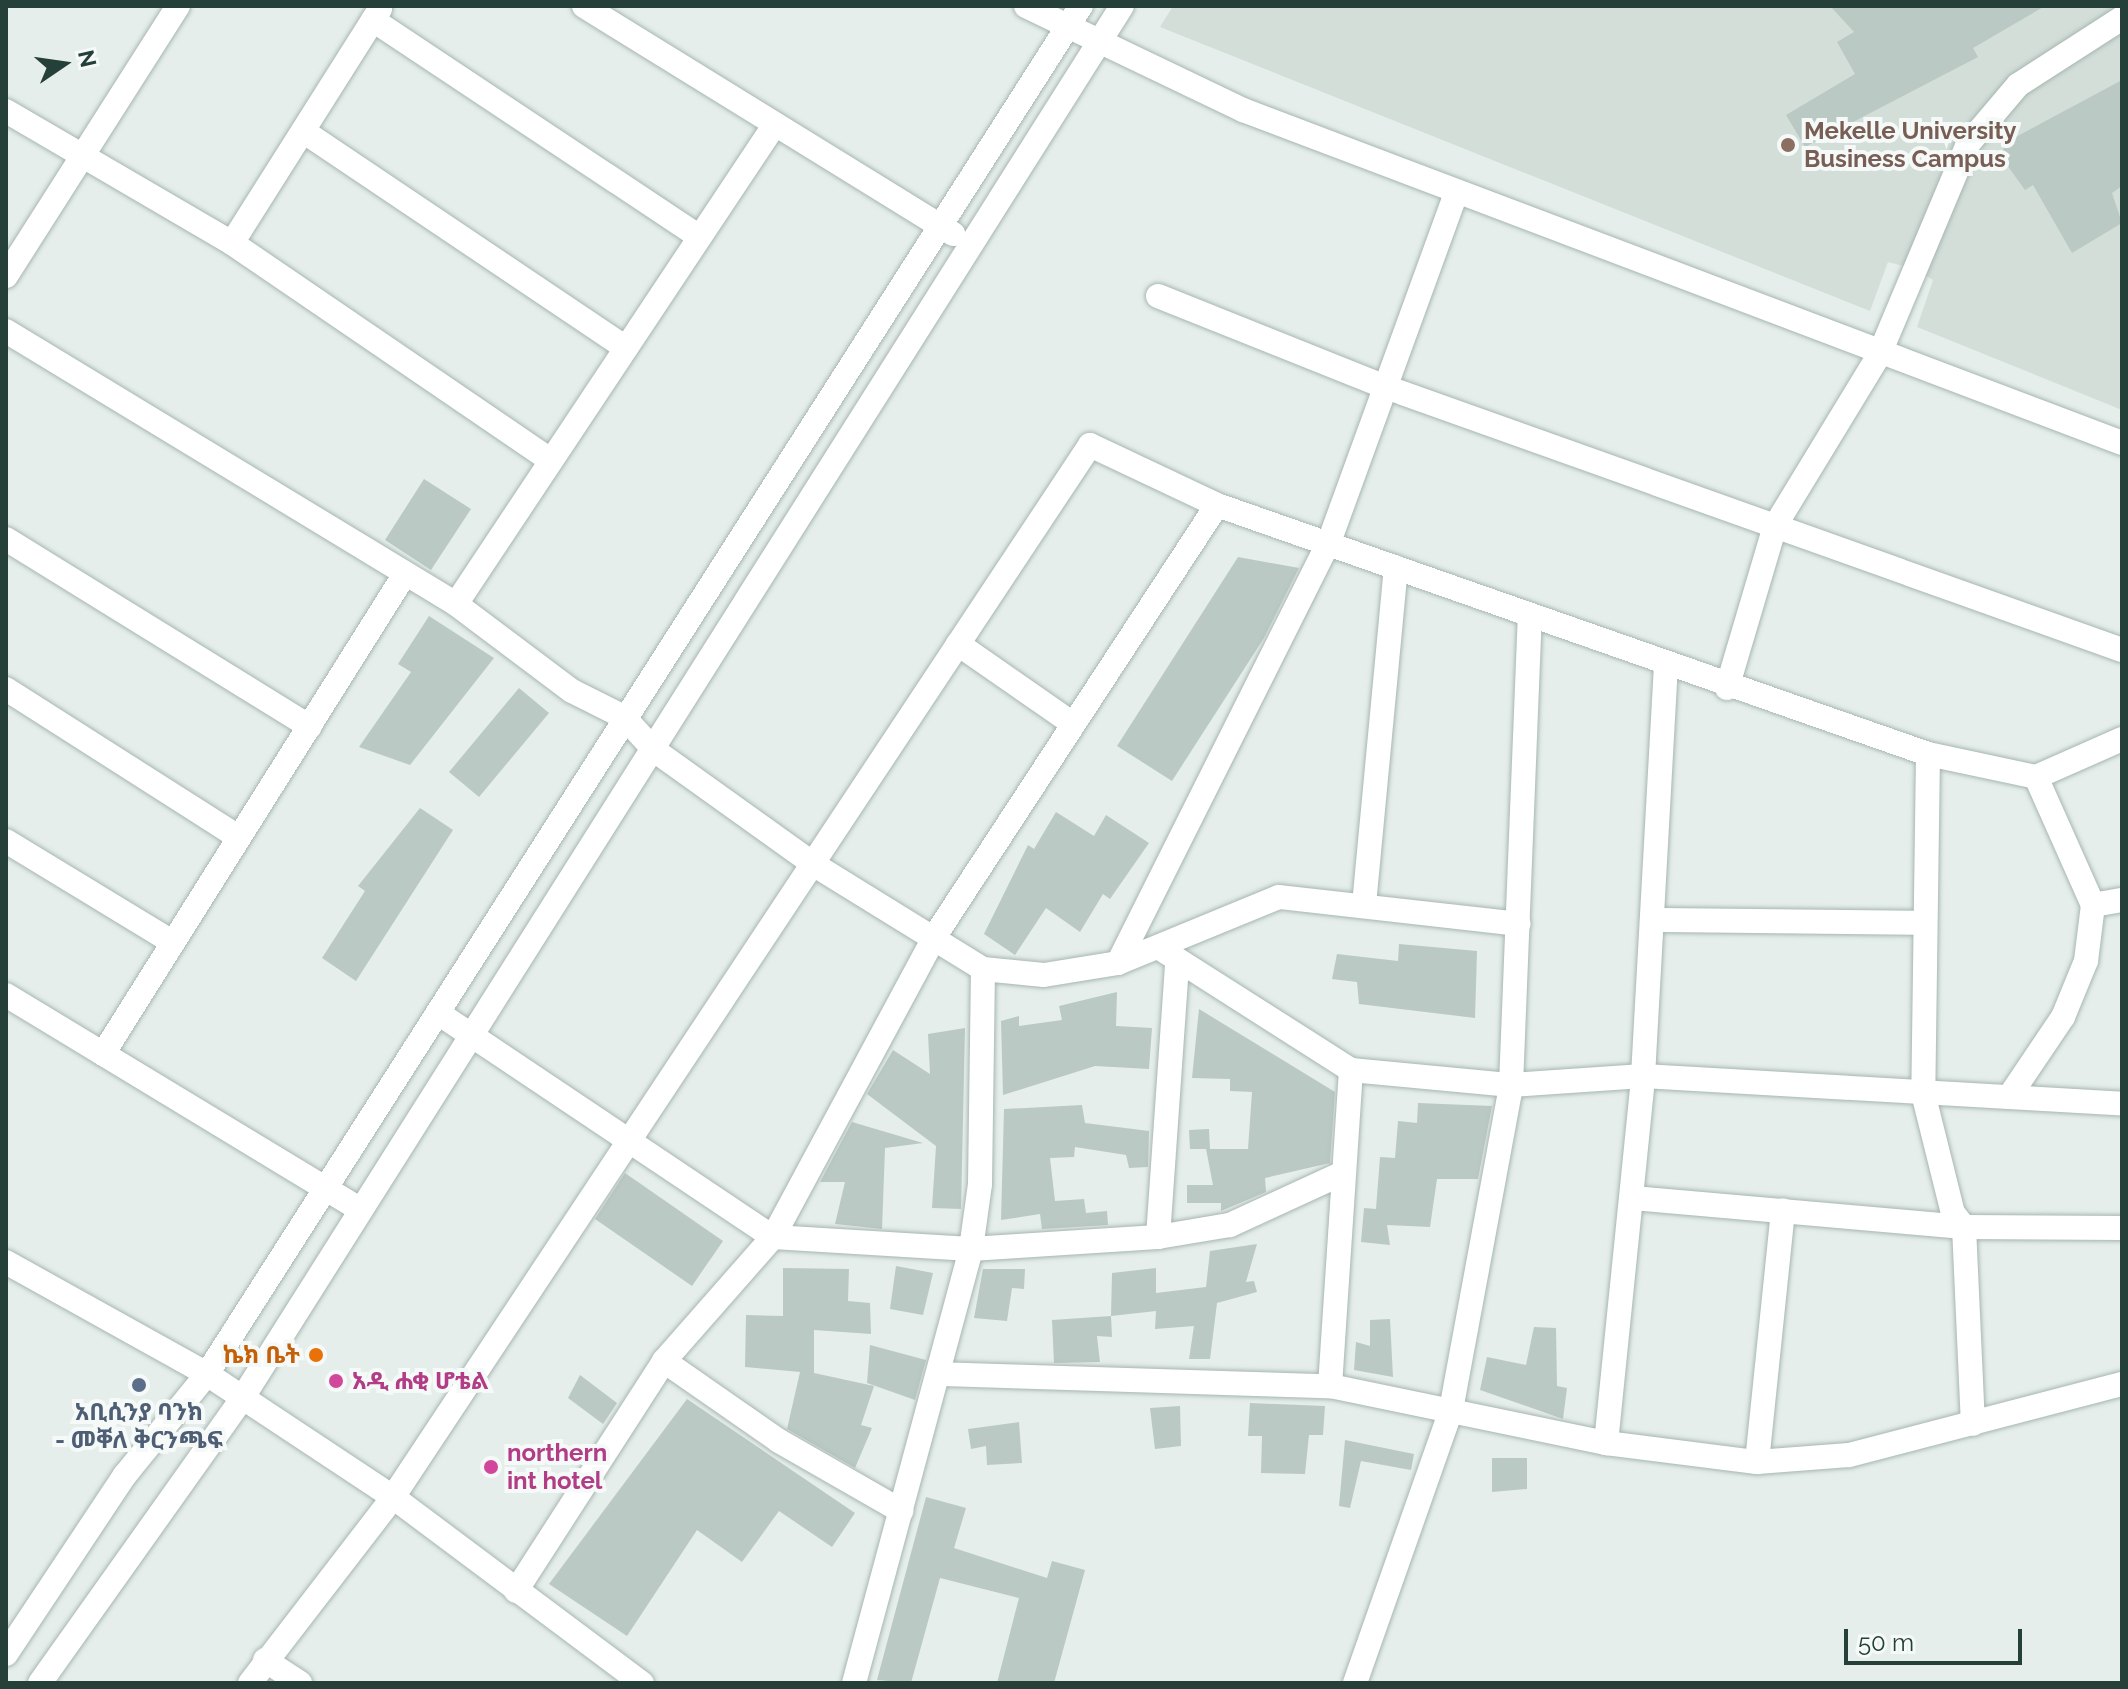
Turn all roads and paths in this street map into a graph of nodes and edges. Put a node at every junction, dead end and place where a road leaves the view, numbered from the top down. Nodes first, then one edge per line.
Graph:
1 (178, 6) edge
2 (584, 6) edge
3 (1026, 6) edge
4 (1081, 6) edge
5 (1122, 6) edge
6 (377, 13) edge
7 (2122, 18) edge
8 (1065, 31) junction
9 (1098, 44) junction
10 (6, 111) edge
11 (775, 124) junction
12 (303, 131) junction
13 (81, 159) junction
14 (1456, 194) junction
15 (940, 226) junction
16 (700, 237) junction
17 (232, 243) junction
18 (969, 244) junction
19 (6, 276) edge
20 (1158, 296) dead end
21 (6, 331) edge
22 (626, 348) junction
23 (1880, 353) junction
24 (1383, 386) junction
25 (2122, 443) edge
26 (551, 461) junction
27 (760, 503) junction
28 (1217, 505) junction
29 (1775, 526) junction
30 (793, 527) junction
31 (1329, 542) junction
32 (7, 543) edge
33 (1396, 568) junction
34 (403, 577) junction
35 (456, 604) junction
36 (1530, 615) junction
37 (958, 644) junction
38 (2122, 650) edge
39 (1666, 665) junction
40 (1727, 688) junction
41 (6, 689) edge
42 (624, 717) junction
43 (1073, 724) junction
44 (310, 727) junction
45 (2122, 739) edge
46 (654, 750) junction
47 (1928, 754) junction
48 (2036, 777) junction
49 (238, 837) junction
50 (6, 841) edge
51 (813, 864) junction
52 (2122, 900) edge
53 (1364, 905) junction
54 (2093, 905) junction
55 (1652, 920) junction
56 (1925, 923) junction
57 (1518, 924) junction
58 (935, 936) junction
59 (172, 942) junction
60 (1169, 957) junction
61 (1118, 963) junction
62 (983, 969) junction
63 (6, 995) edge
64 (441, 1015) junction
65 (474, 1037) junction
66 (103, 1054) junction
67 (1351, 1070) junction
68 (1643, 1076) junction
69 (1511, 1085) junction
70 (1923, 1093) junction
71 (2009, 1097) junction
72 (2122, 1104) edge
73 (629, 1141) junction
74 (1341, 1174) junction
75 (324, 1189) junction
76 (1633, 1198) junction
77 (358, 1208) junction
78 (1783, 1210) junction
79 (1964, 1227) junction
80 (2122, 1228) edge
81 (773, 1237) junction
82 (1158, 1237) junction
83 (971, 1249) junction
84 (8, 1268) edge
85 (664, 1361) junction
86 (207, 1374) junction
87 (939, 1374) junction
88 (2122, 1384) edge
89 (1330, 1386) junction
90 (243, 1397) junction
91 (1451, 1410) junction
92 (1973, 1424) junction
93 (1606, 1443) junction
94 (1757, 1462) junction
95 (393, 1497) junction
96 (901, 1511) junction
97 (516, 1591) junction
98 (6, 1654) edge
99 (265, 1660) junction
100 (40, 1683) edge
101 (250, 1683) edge
102 (300, 1683) edge
103 (642, 1683) edge
104 (854, 1683) edge
105 (1355, 1683) edge

1 - 13 street
2 - 11 street
3 - 8 street
4 - 8 street
5 - 9 street
6 - 12 street
6 - 16 street
7 - 23 street
8 - 9 street
8 - 15 street
9 - 14 street
9 - 18 street
10 - 13 street
11 - 15 street
11 - 16 street
12 - 17 street
12 - 22 street
13 - 17 street
13 - 19 street
14 - 23 street
14 - 24 street
15 - 18 street
15 - 27 street
16 - 22 street
17 - 26 street
18 - 30 street
20 - 24 street
21 - 34 street
22 - 26 street
23 - 25 street
23 - 29 street
24 - 29 street
24 - 31 street
26 - 35 street
27 - 30 street
27 - 42 street
28 - 31 street
28 - 37 street
28 - 43 street
29 - 38 street
29 - 40 street
30 - 46 street
31 - 33 street
31 - 61 street
32 - 44 street
33 - 36 street
33 - 53 street
34 - 35 street
34 - 44 street
35 - 42 street
36 - 39 street
36 - 57 street
37 - 43 street
37 - 51 street
39 - 40 street
39 - 55 street
40 - 47 street
41 - 49 street
42 - 46 street
42 - 64 street
43 - 58 street
44 - 49 street
45 - 48 street
46 - 51 street
46 - 65 street
47 - 48 street
47 - 56 street
48 - 54 street
49 - 59 street
50 - 59 street
51 - 58 street
51 - 73 street
52 - 54 street
53 - 57 street
53 - 60 street
54 - 71 street
55 - 56 street
55 - 68 street
56 - 70 street
57 - 69 street
58 - 62 street
58 - 81 street
59 - 66 street
60 - 61 street
60 - 67 street
60 - 82 street
61 - 62 street
62 - 83 street
63 - 66 street
64 - 65 street
64 - 75 street
65 - 73 street
65 - 77 street
66 - 75 street
67 - 69 street
67 - 74 street
68 - 69 street
68 - 70 street
68 - 76 street
69 - 91 street
70 - 71 street
70 - 79 street
71 - 72 street
73 - 81 street
73 - 95 street
74 - 82 street
74 - 89 street
75 - 77 street
75 - 86 street
76 - 78 street
76 - 93 street
77 - 90 street
78 - 79 street
78 - 94 street
79 - 80 street
79 - 92 street
81 - 83 street
81 - 85 street
82 - 83 street
83 - 87 street
84 - 86 street
85 - 96 street
85 - 97 street
86 - 90 street
86 - 98 street
87 - 89 street
87 - 96 street
88 - 92 street
89 - 91 street
90 - 95 street
90 - 100 street
91 - 93 street
91 - 105 street
92 - 94 street
93 - 94 street
95 - 97 street
95 - 99 street
96 - 104 street
97 - 103 street
99 - 101 street
99 - 102 street

